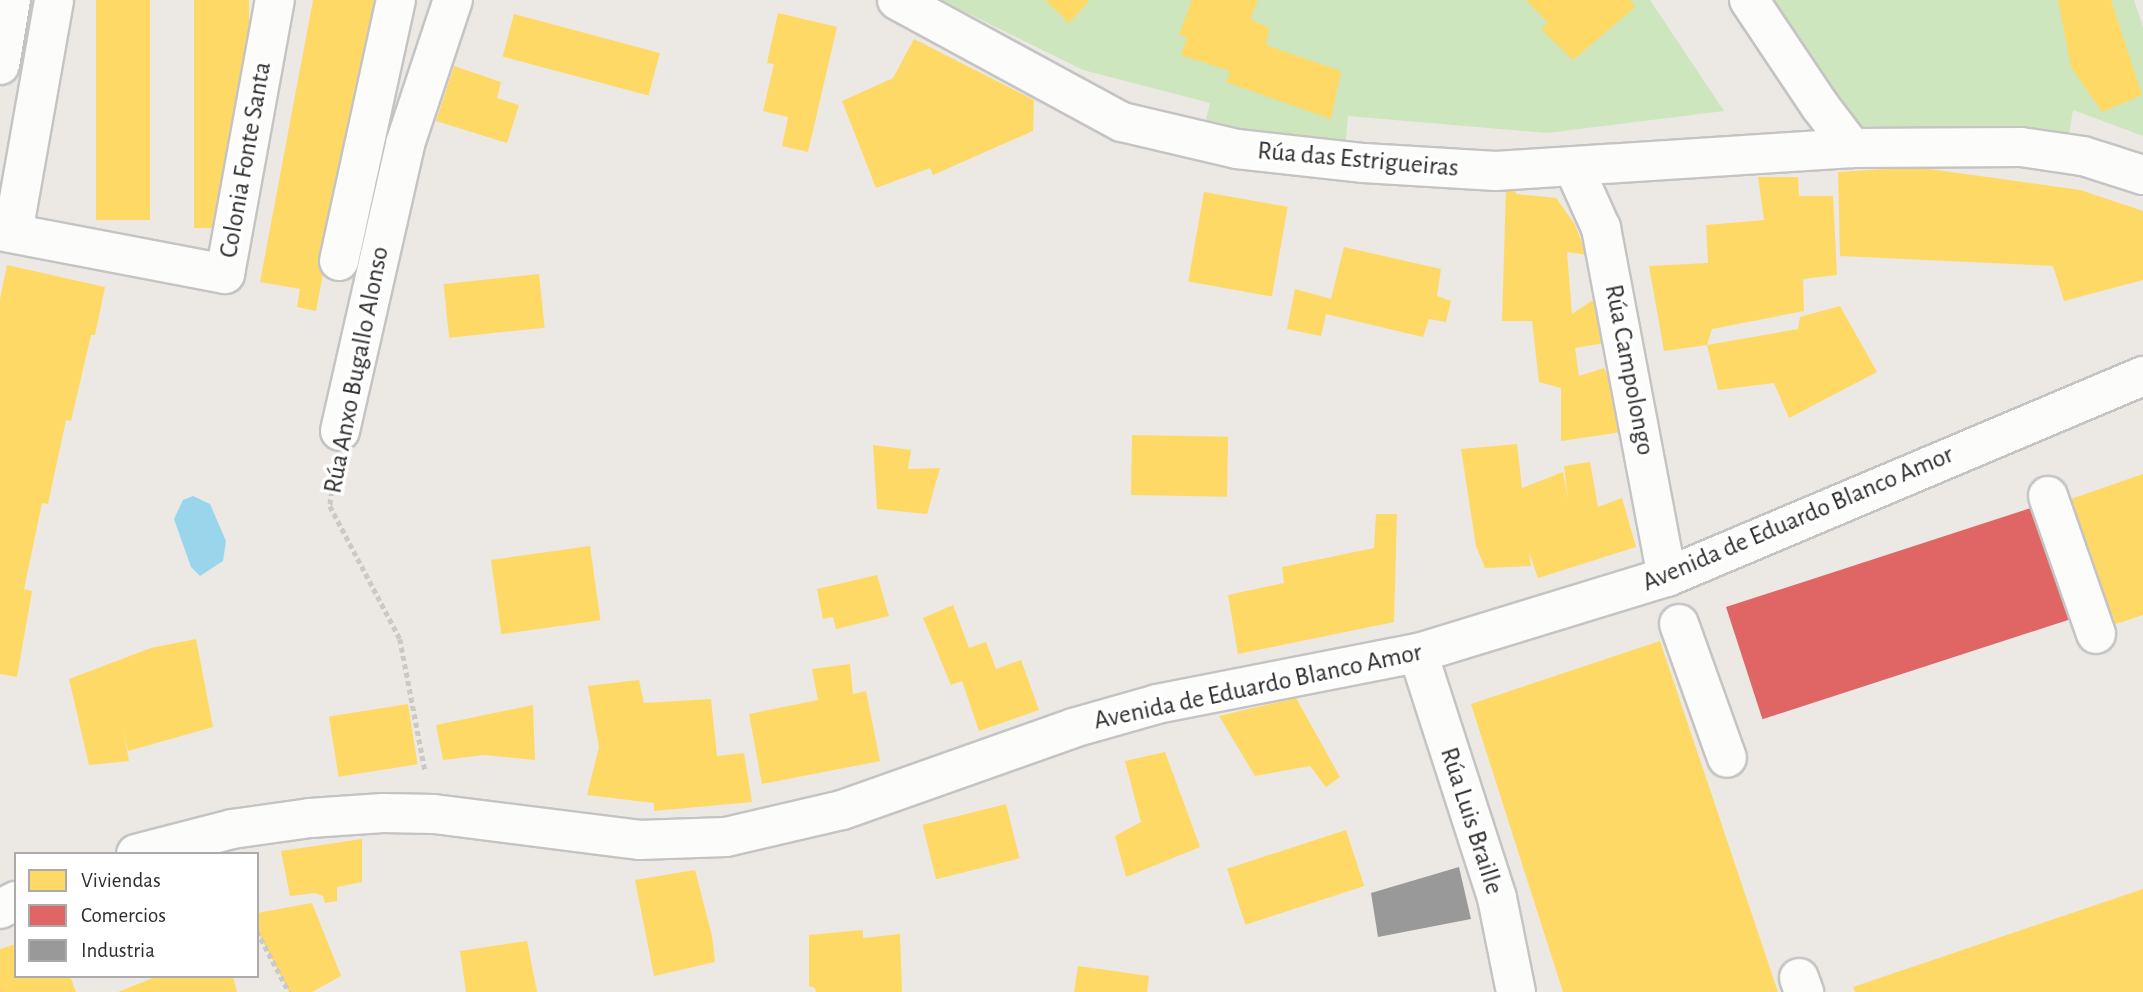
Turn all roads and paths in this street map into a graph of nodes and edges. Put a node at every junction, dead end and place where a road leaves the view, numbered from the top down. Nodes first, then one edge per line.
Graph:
1 (11, 0) edge
2 (54, 0) edge
3 (275, 0) edge
4 (396, 0) edge
5 (453, 0) edge
6 (897, 0) edge
7 (1749, 0) edge
8 (0, 65) edge
9 (1852, 148) junction
10 (1574, 168) junction
11 (2143, 175) edge
12 (7, 232) edge
13 (339, 261) dead end
14 (2143, 376) edge
15 (340, 431) joint
16 (2049, 496) dead end
17 (1667, 577) junction
18 (1679, 624) dead end
19 (2096, 634) dead end
20 (1418, 653) junction
21 (1727, 758) dead end
22 (434, 814) junction
23 (144, 852) edge
24 (259, 935) edge
25 (289, 992) edge
26 (1516, 992) edge

1 - 8 street
2 - 12 street, Colonia Fonte Santa
3 - 12 street, Colonia Fonte Santa
4 - 13 street
5 - 15 street, Rúa Anxo Bugallo Alonso
6 - 10 street, Rúa das Estrigueiras
7 - 9 street
9 - 10 street, Rúa das Estrigueiras
9 - 11 street, Rúa das Estrigueiras
10 - 17 street, Rúa Campolongo
14 - 17 street, Avenida de Eduardo Blanco Amor
15 - 22 path, Rúa Anxo Bugallo Alonso
16 - 19 street
17 - 20 street, Avenida de Eduardo Blanco Amor
18 - 21 street
20 - 22 street, Avenida de Eduardo Blanco Amor
20 - 26 street, Rúa Luis Braille
22 - 23 street, Avenida de Eduardo Blanco Amor
24 - 25 path

